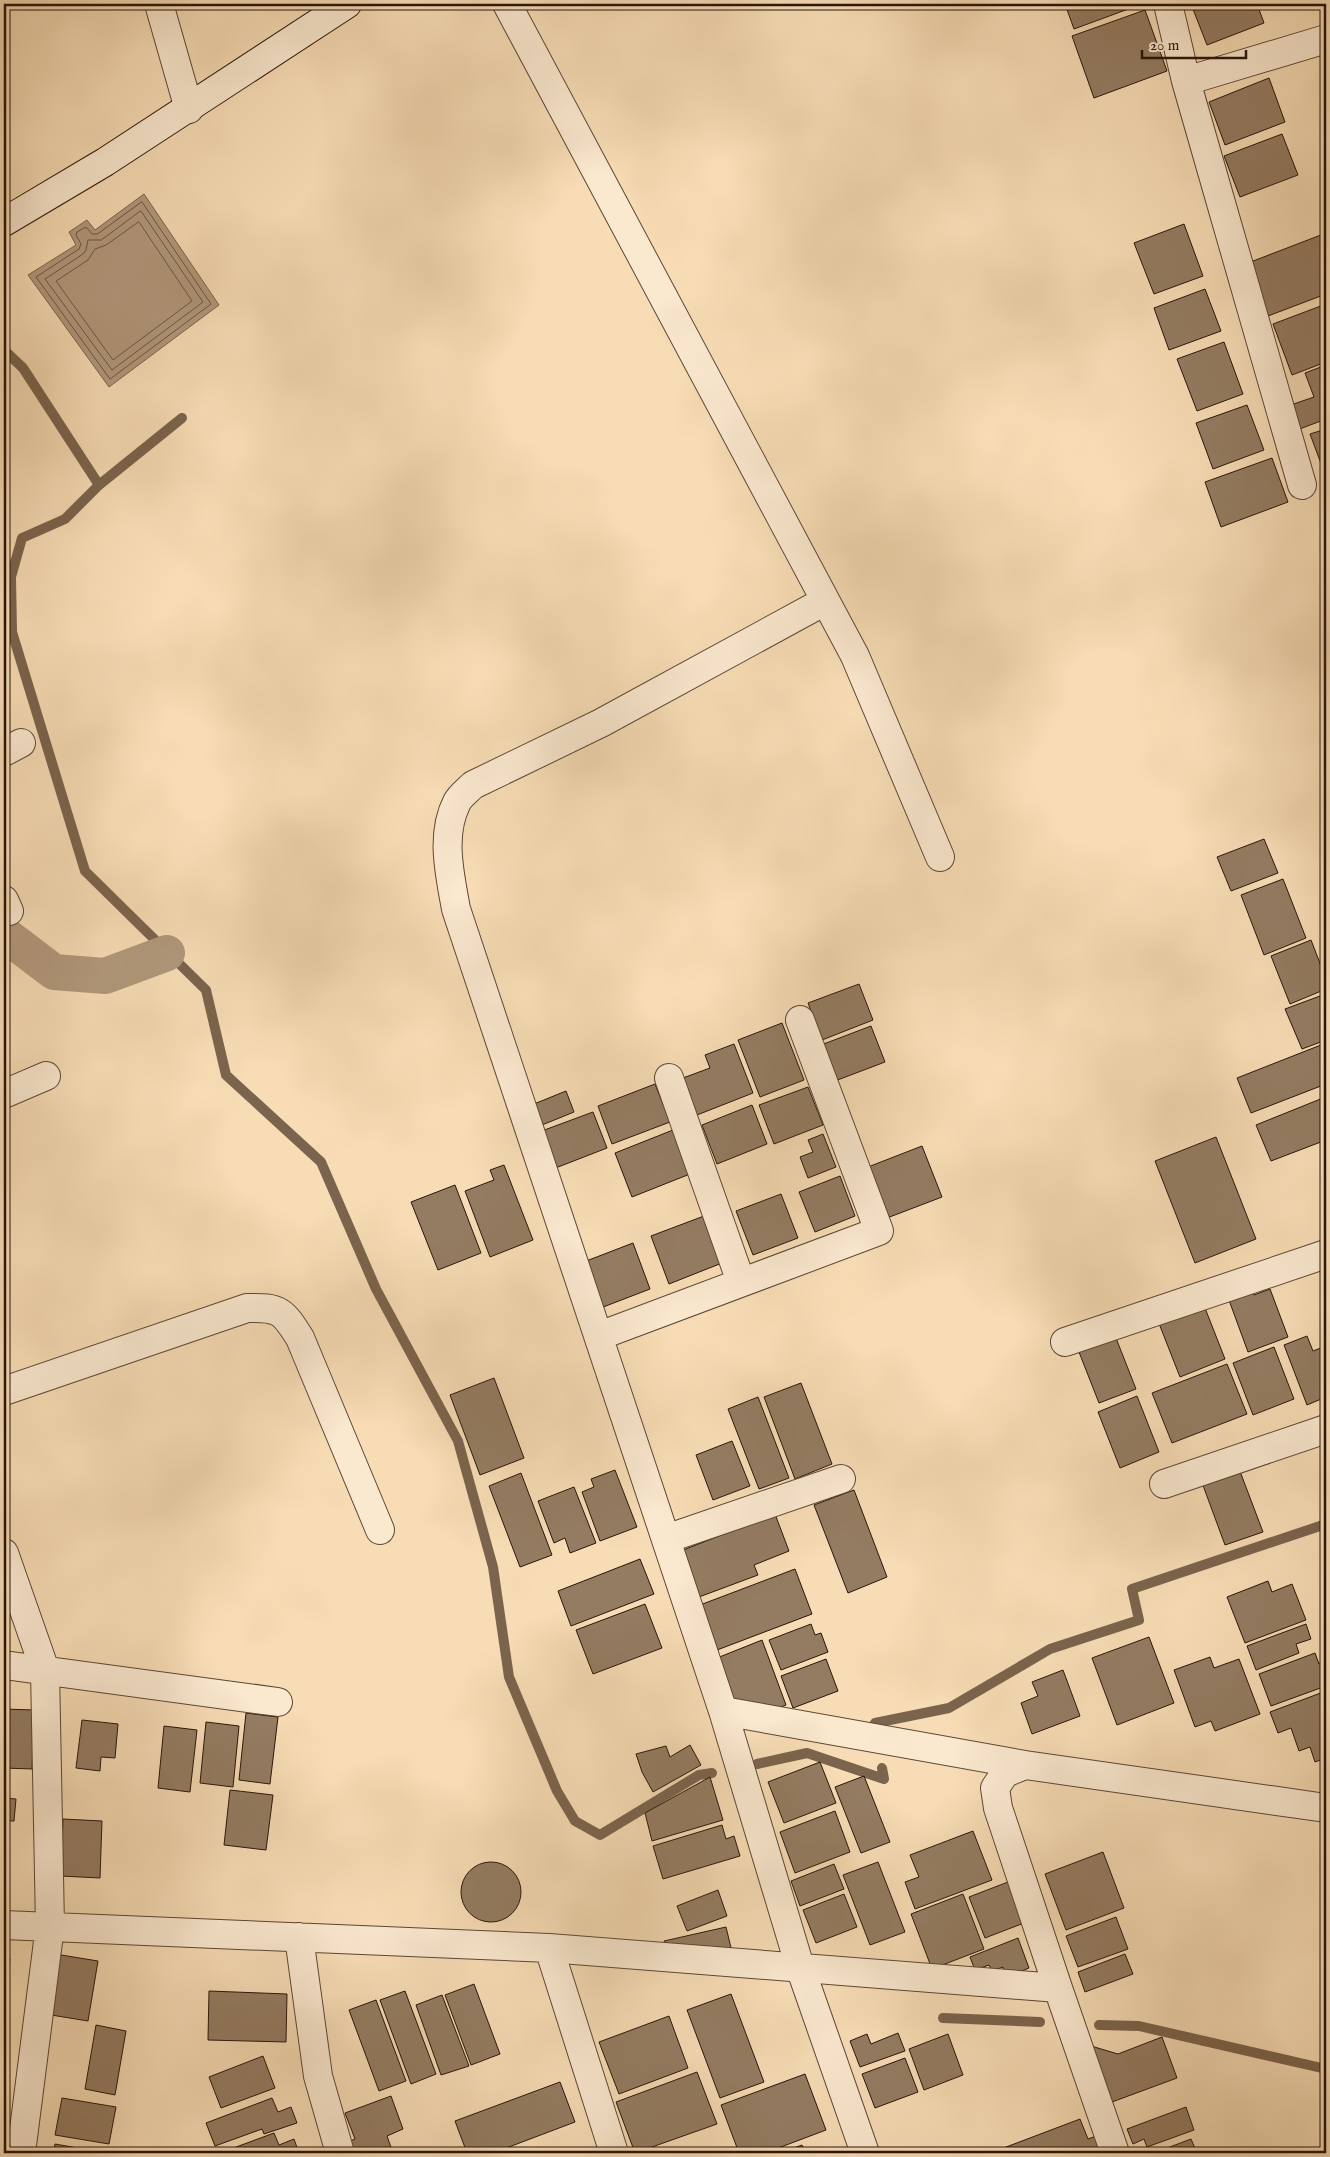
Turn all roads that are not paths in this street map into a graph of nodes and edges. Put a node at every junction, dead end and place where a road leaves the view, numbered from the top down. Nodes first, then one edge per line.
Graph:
1 (159, 4) edge
2 (347, 4) edge
3 (507, 4) edge
4 (1168, 4) edge
5 (1326, 39) edge
6 (1186, 81) junction
7 (189, 109) junction
8 (4, 222) edge
9 (1302, 485) dead end
10 (825, 601) junction
11 (940, 857) dead end
12 (800, 1020) dead end
13 (46, 1076) dead end
14 (668, 1078) dead end
15 (4, 1094) edge
16 (1326, 1254) edge
17 (741, 1282) junction
18 (599, 1336) junction
19 (1065, 1342) dead end
20 (4, 1391) edge
21 (1326, 1428) edge
22 (842, 1479) dead end
23 (1164, 1484) dead end
24 (380, 1530) dead end
25 (666, 1539) junction
26 (4, 1553) edge
27 (4, 1665) edge
28 (45, 1670) junction
29 (278, 1702) dead end
30 (723, 1711) junction
31 (1025, 1765) junction
32 (1326, 1808) edge
33 (4, 1925) edge
34 (50, 1926) junction
35 (299, 1937) junction
36 (549, 1948) junction
37 (800, 1966) junction
38 (1058, 1988) junction
39 (21, 2153) edge
40 (340, 2153) edge
41 (614, 2153) edge
42 (865, 2153) edge
43 (1115, 2153) edge

1 - 7 street
2 - 7 street
3 - 10 street
4 - 6 street
5 - 6 street
6 - 9 street
7 - 8 street
10 - 11 street
10 - 18 street
12 - 17 street
13 - 15 street
14 - 17 street
16 - 19 street
17 - 18 street
18 - 25 street
20 - 24 street
21 - 23 street
22 - 25 street
25 - 30 street
26 - 28 street
27 - 28 street
28 - 29 street
28 - 34 street
30 - 31 street
30 - 37 street
31 - 32 street
31 - 38 street
33 - 34 street
34 - 35 street
34 - 39 street
35 - 36 street
35 - 40 street
36 - 37 street
36 - 41 street
37 - 38 street
37 - 42 street
38 - 43 street

